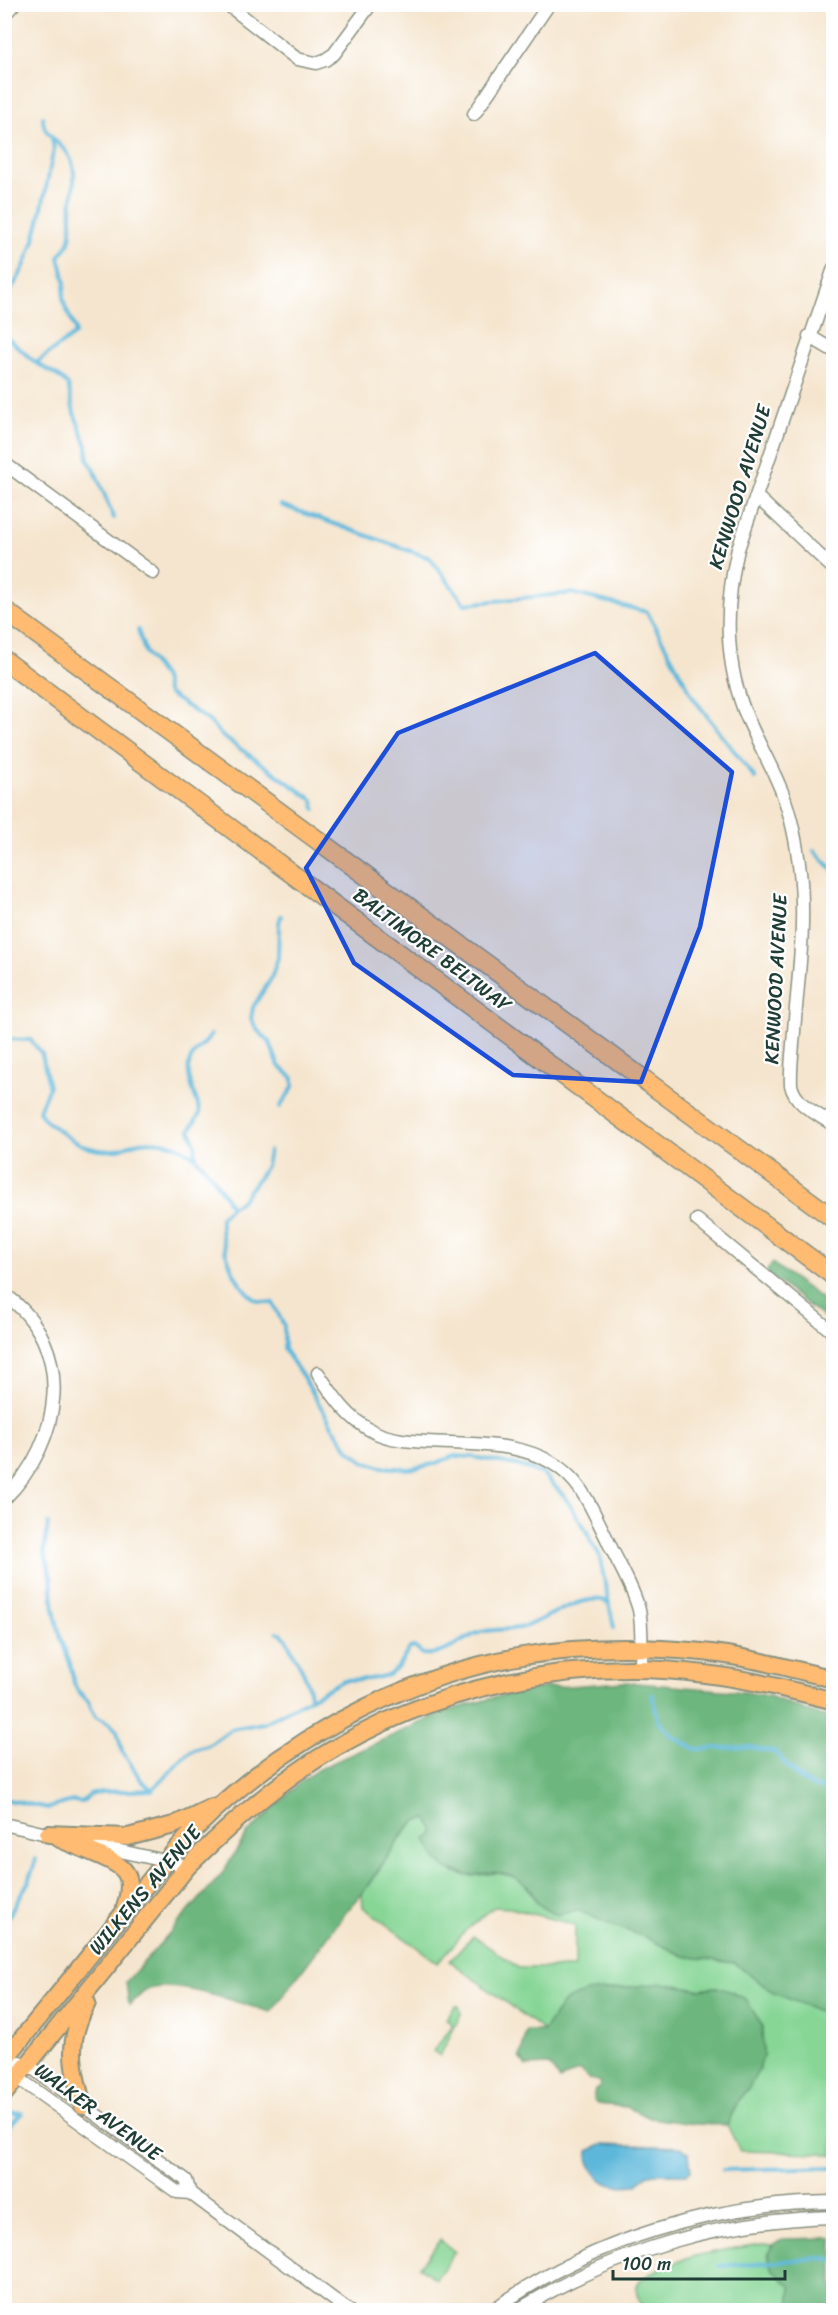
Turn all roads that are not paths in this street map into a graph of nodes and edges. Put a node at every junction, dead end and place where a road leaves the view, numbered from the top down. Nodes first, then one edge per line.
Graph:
1 (14, 4) edge
2 (227, 4) edge
3 (371, 4) edge
4 (549, 4) edge
5 (4, 15) edge
6 (474, 114) dead end
7 (834, 268) edge
8 (809, 336) junction
9 (834, 351) edge
10 (4, 463) edge
11 (756, 496) junction
12 (834, 569) edge
13 (153, 573) dead end
14 (4, 610) edge
15 (4, 660) edge
16 (834, 1125) edge
17 (834, 1219) edge
18 (697, 1220) dead end
19 (834, 1276) edge
20 (4, 1294) edge
21 (834, 1333) edge
22 (318, 1373) dead end
23 (4, 1499) edge
24 (641, 1648) junction
25 (641, 1669) junction
26 (834, 1679) edge
27 (834, 1701) edge
28 (226, 1800) junction
29 (4, 1824) edge
30 (48, 1834) junction
31 (166, 1861) junction
32 (188, 1866) junction
33 (124, 1913) junction
34 (104, 1972) junction
35 (5, 2059) edge
36 (23, 2071) junction
37 (4, 2094) edge
38 (83, 2106) junction
39 (190, 2193) junction
40 (834, 2202) edge
41 (834, 2217) edge
42 (348, 2310) edge
43 (493, 2310) edge
44 (518, 2310) edge

1 - 5 street
2 - 3 street
4 - 6 street
7 - 8 street, KENWOOD AVENUE
8 - 9 street
8 - 11 street, KENWOOD AVENUE
10 - 13 street
11 - 12 street
11 - 16 street, KENWOOD AVENUE
14 - 17 highway, BALTIMORE BELTWAY
15 - 19 highway, BALTIMORE BELTWAY
18 - 21 street
20 - 23 street
22 - 24 street
24 - 25 street
24 - 26 main road, WILKENS AVENUE
24 - 28 main road, WILKENS AVENUE
25 - 27 main road, WILKENS AVENUE
25 - 32 main road, WILKENS AVENUE
28 - 30 main road
28 - 31 main road, WILKENS AVENUE
29 - 30 street
30 - 31 street
30 - 33 main road
31 - 32 street
31 - 33 main road, WILKENS AVENUE
32 - 34 main road, WILKENS AVENUE
33 - 35 main road, WILKENS AVENUE
34 - 36 main road, WILKENS AVENUE
34 - 38 main road
35 - 36 street, WALKER AVENUE
36 - 37 main road, WILKENS AVENUE
36 - 38 street, WALKER AVENUE
36 - 39 street, WALKER AVENUE
38 - 39 street, WALKER AVENUE
39 - 42 street, WALKER AVENUE
40 - 43 street
41 - 44 street

